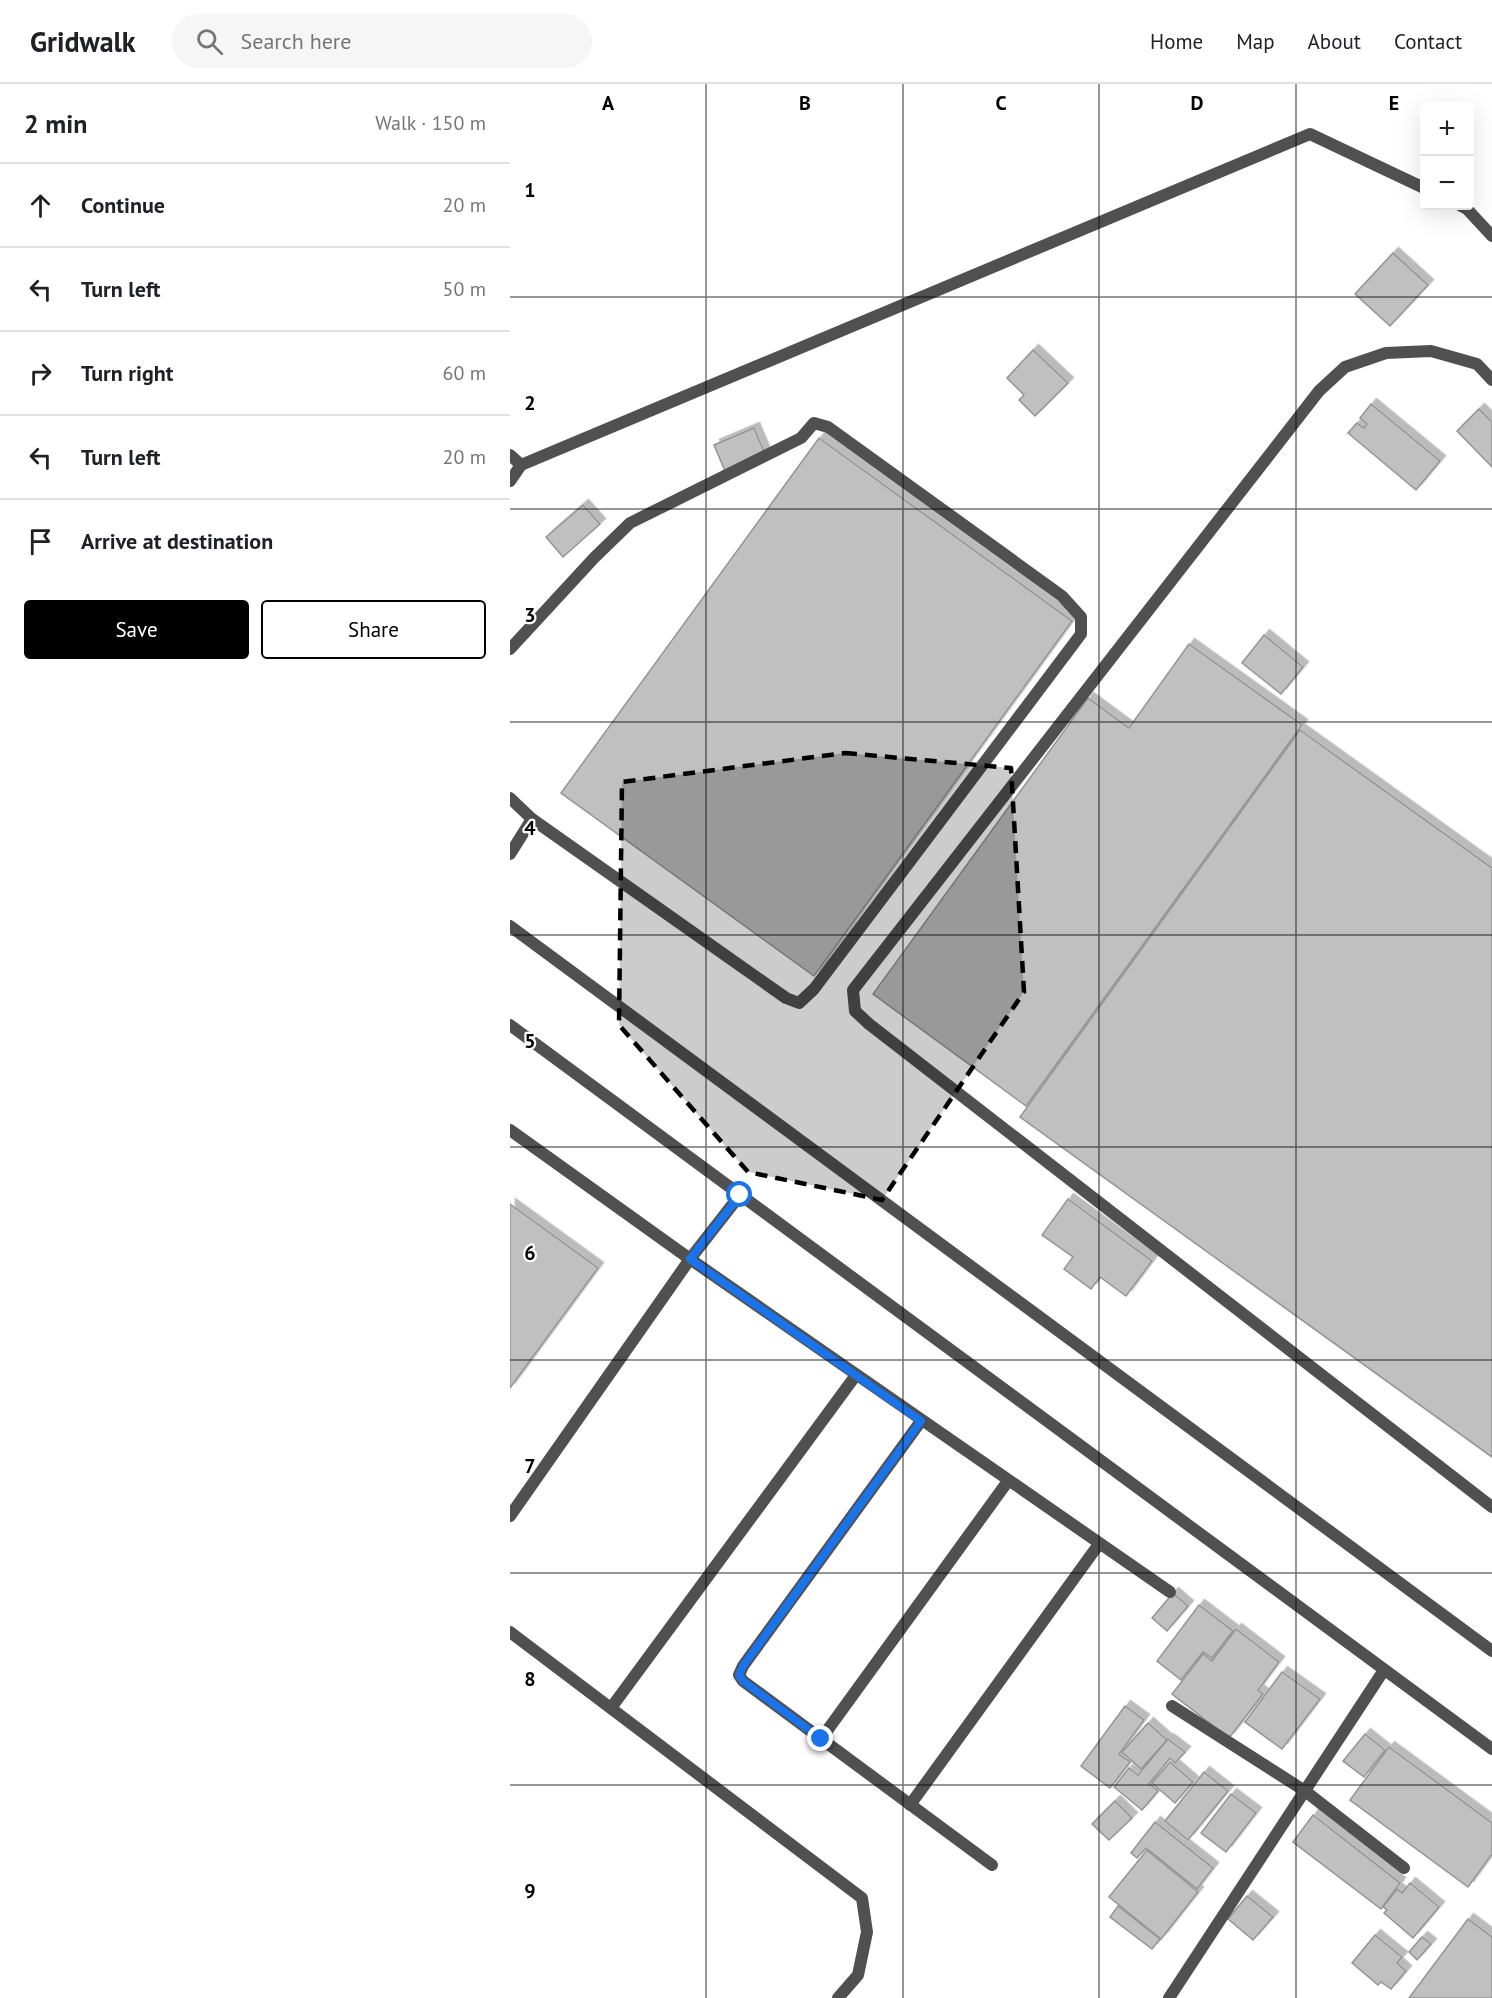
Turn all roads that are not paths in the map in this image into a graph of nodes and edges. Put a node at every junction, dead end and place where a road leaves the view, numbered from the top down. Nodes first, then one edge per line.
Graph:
1 (1420, 186) edge
2 (1469, 210) edge
3 (1492, 236) edge
4 (1492, 380) edge
5 (510, 455) edge
6 (521, 465) junction
7 (510, 481) edge
8 (510, 649) edge
9 (510, 798) edge
10 (532, 819) junction
11 (510, 854) edge
12 (510, 926) edge
13 (510, 1025) edge
14 (510, 1130) edge
15 (740, 1195) junction
16 (690, 1259) junction
17 (856, 1375) junction
18 (921, 1421) junction
19 (1008, 1481) junction
20 (1492, 1507) edge
21 (510, 1515) edge
22 (1099, 1544) junction
23 (1170, 1592) dead end
24 (510, 1632) edge
25 (1492, 1651) edge
26 (1384, 1670) junction
27 (1172, 1706) dead end
28 (611, 1708) junction
29 (821, 1739) junction
30 (1492, 1749) edge
31 (1305, 1791) junction
32 (910, 1805) junction
33 (992, 1865) dead end
34 (1404, 1868) dead end
35 (838, 1998) edge
36 (1169, 1998) edge

1 - 6 street
2 - 3 street
4 - 20 street
5 - 6 street
6 - 7 street
8 - 10 street
9 - 10 street
10 - 11 street
12 - 25 street
13 - 15 street
14 - 16 street
15 - 16 street
15 - 26 street
16 - 17 street
16 - 21 street
17 - 18 street
17 - 28 street
18 - 19 street
18 - 29 street
19 - 22 street
19 - 29 street
22 - 23 street
22 - 32 street
24 - 28 street
26 - 30 street
26 - 31 street
27 - 31 street
28 - 35 street
29 - 32 street
31 - 34 street
31 - 36 street
32 - 33 street

